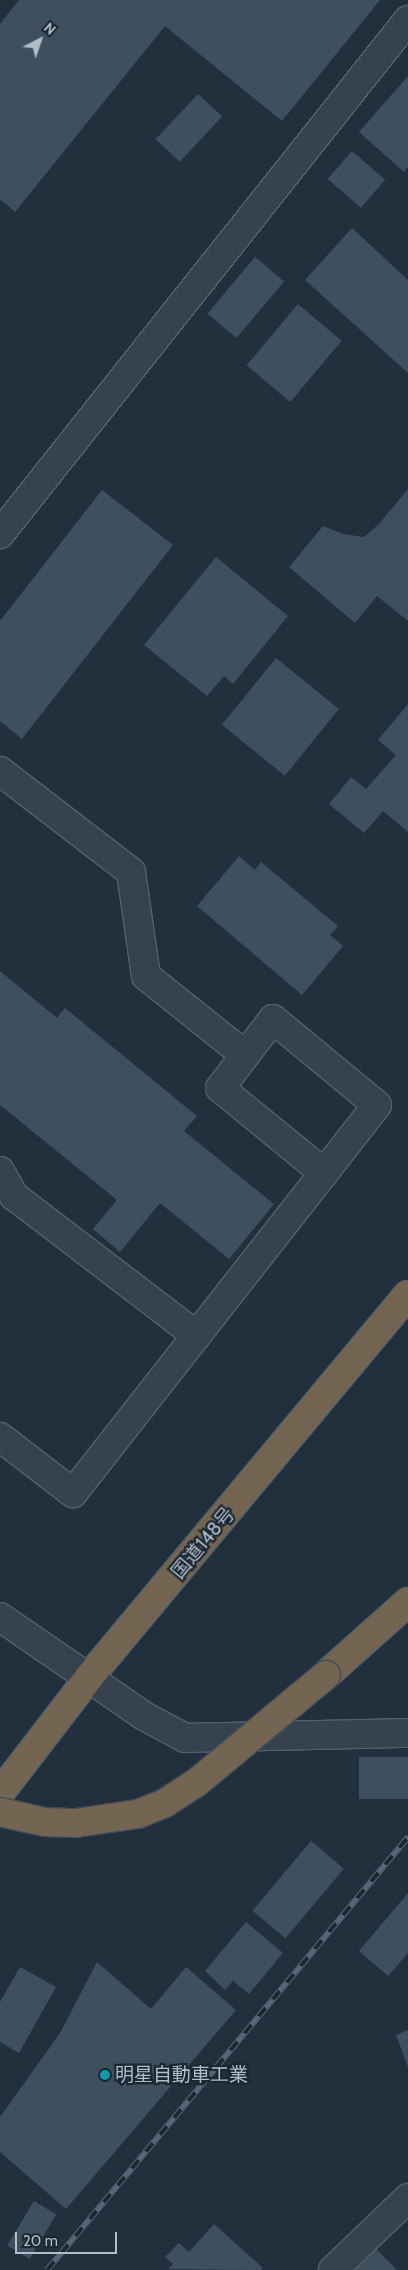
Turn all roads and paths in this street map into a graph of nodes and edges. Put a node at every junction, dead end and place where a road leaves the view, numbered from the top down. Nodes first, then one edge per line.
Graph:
1 (408, 20) edge
2 (0, 534) edge
3 (0, 771) edge
4 (245, 1055) junction
5 (0, 1171) edge
6 (324, 1173) junction
7 (7, 1205) edge
8 (408, 1295) edge
9 (197, 1336) junction
10 (0, 1437) edge
11 (408, 1602) edge
12 (0, 1618) edge
13 (90, 1676) junction
14 (408, 1733) edge
15 (0, 1793) edge
16 (0, 1812) edge
17 (408, 2198) edge
18 (333, 2270) edge

1 - 2 street
3 - 4 street
4 - 6 street
4 - 6 street
5 - 7 street
6 - 9 street
7 - 9 street
8 - 13 highway, 国道148号
9 - 10 street
11 - 16 highway, bridge
12 - 13 street
13 - 14 street
13 - 15 highway, 国道148号
17 - 18 street

